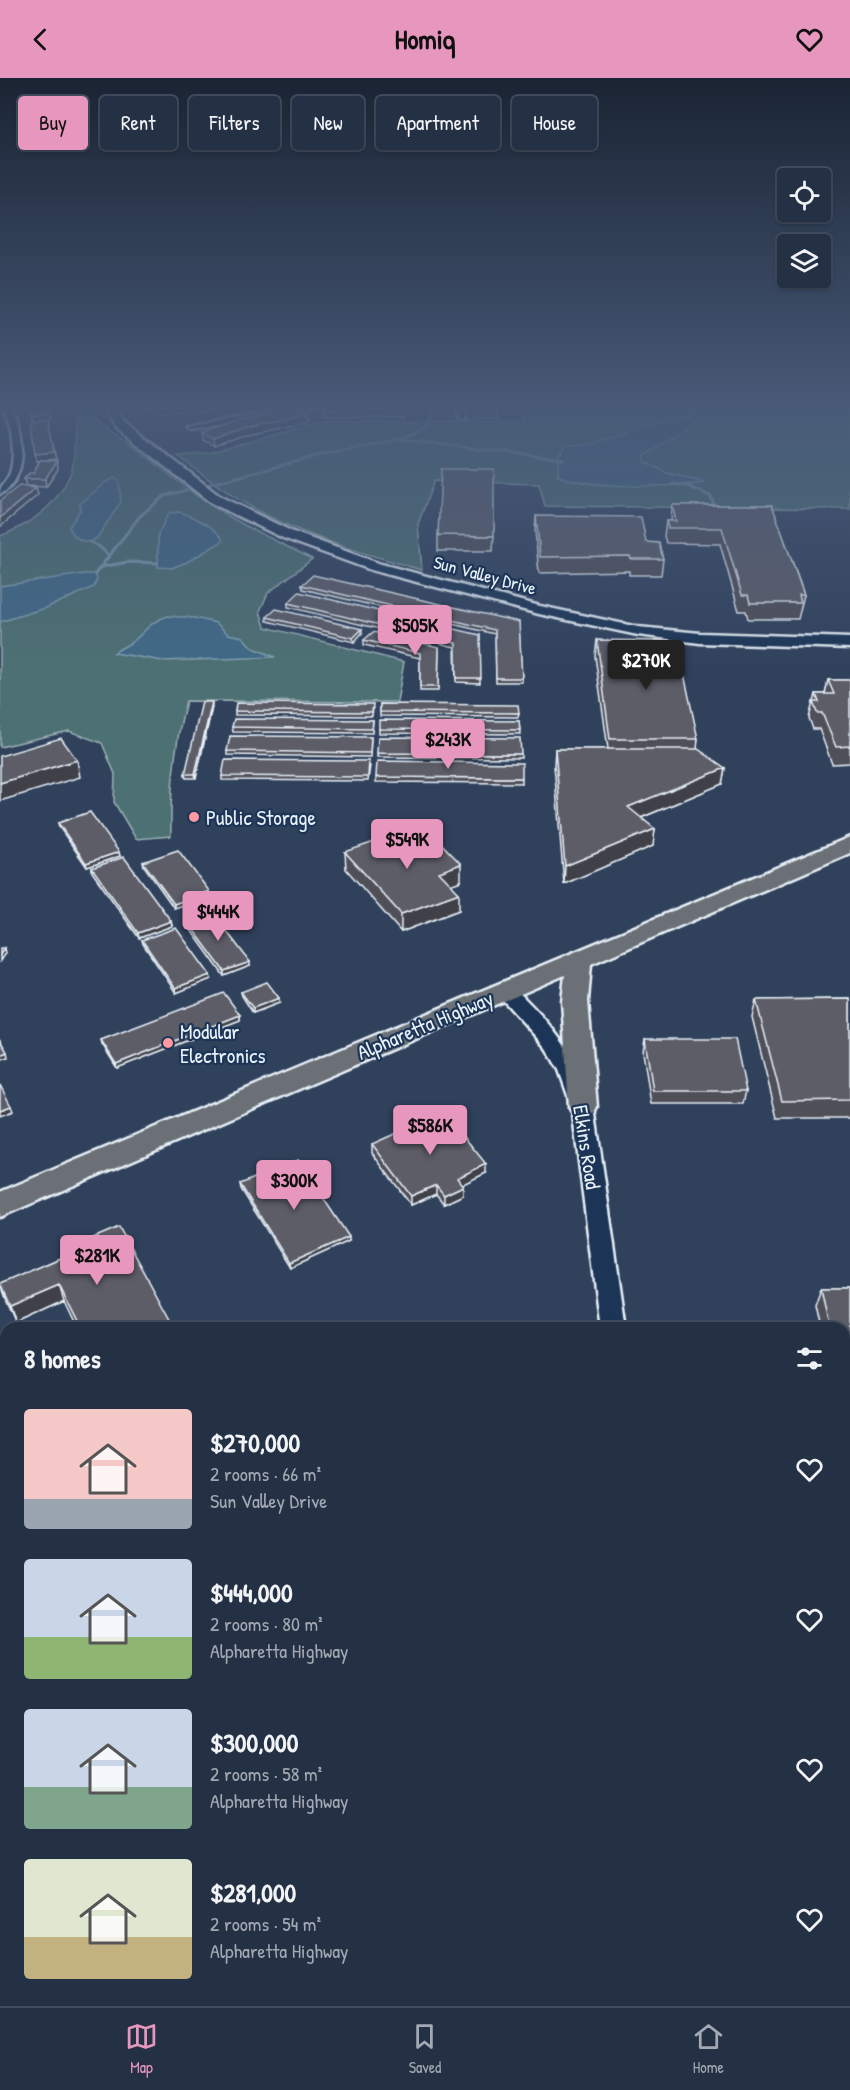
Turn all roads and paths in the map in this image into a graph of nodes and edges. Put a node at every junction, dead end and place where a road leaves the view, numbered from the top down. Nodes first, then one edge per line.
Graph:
1 (212, 496) edge
2 (850, 643) edge
3 (850, 844) edge
4 (579, 959) junction
5 (505, 991) junction
6 (583, 1107) junction
7 (0, 1205) edge
8 (611, 1322) edge

1 - 2 street, Sun Valley Drive
3 - 4 highway, Alpharetta Highway
4 - 5 highway, Alpharetta Highway
4 - 6 highway
5 - 6 street, Elkins Road
5 - 7 highway, Alpharetta Highway
6 - 8 street, Elkins Road

